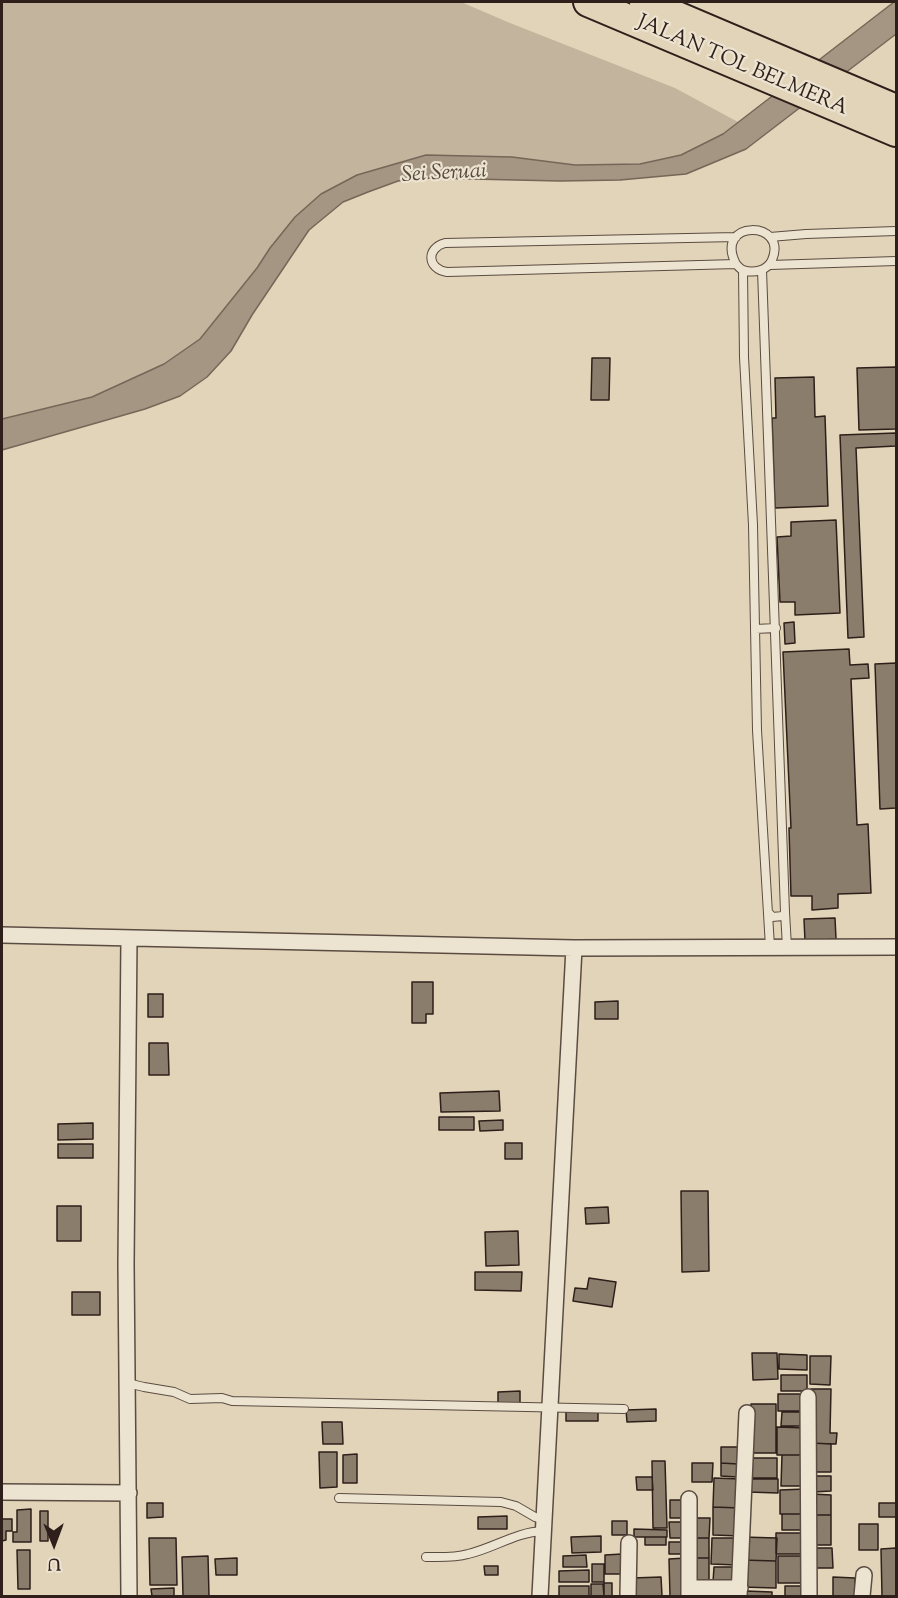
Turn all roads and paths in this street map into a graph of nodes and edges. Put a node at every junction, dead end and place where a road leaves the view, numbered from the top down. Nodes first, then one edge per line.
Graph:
1 (588, 2) edge
2 (644, 2) edge
3 (776, 70) junction
4 (844, 98) junction
5 (897, 109) edge
6 (897, 132) edge
7 (897, 231) edge
8 (736, 237) junction
9 (770, 237) junction
10 (897, 261) edge
11 (736, 264) junction
12 (770, 264) junction
13 (743, 270) junction
14 (762, 270) junction
15 (776, 628) junction
16 (755, 630) junction
17 (785, 912) junction
18 (769, 913) junction
19 (2, 935) edge
20 (129, 938) junction
21 (770, 947) junction
22 (787, 947) junction
23 (897, 947) edge
24 (574, 948) junction
25 (127, 1383) junction
26 (808, 1397) dead end
27 (550, 1408) junction
28 (624, 1409) dead end
29 (747, 1413) dead end
30 (2, 1492) edge
31 (129, 1493) junction
32 (339, 1498) dead end
33 (689, 1499) dead end
34 (544, 1526) junction
35 (628, 1543) dead end
36 (426, 1557) dead end
37 (864, 1575) dead end
38 (689, 1592) edge
39 (740, 1592) edge
40 (129, 1596) edge
41 (540, 1596) edge
42 (628, 1596) edge
43 (809, 1596) edge
44 (862, 1596) edge

1 - 3 highway, JALAN TOL BELMERA
2 - 3 highway, JALAN TOL BELMERA
3 - 4 highway, JALAN TOL BELMERA
4 - 5 highway, JALAN TOL BELMERA
4 - 6 highway, JALAN TOL BELMERA
7 - 9 lane
8 - 9 lane
8 - 11 lane
8 - 11 lane
9 - 12 lane
10 - 12 lane
11 - 13 lane
12 - 14 lane
13 - 14 lane
13 - 16 lane
14 - 15 lane
15 - 16 lane
15 - 17 lane
16 - 18 lane
17 - 18 lane
17 - 22 lane
18 - 21 lane
19 - 20 street
20 - 24 street
20 - 25 street
21 - 22 street
21 - 24 street
22 - 23 street
24 - 27 street
25 - 27 lane
25 - 31 street
26 - 43 street
27 - 28 lane
27 - 34 street
29 - 39 street
30 - 31 street
31 - 40 street
32 - 34 lane
33 - 38 street
34 - 36 lane
34 - 41 street
35 - 42 street
37 - 44 street
38 - 39 street

